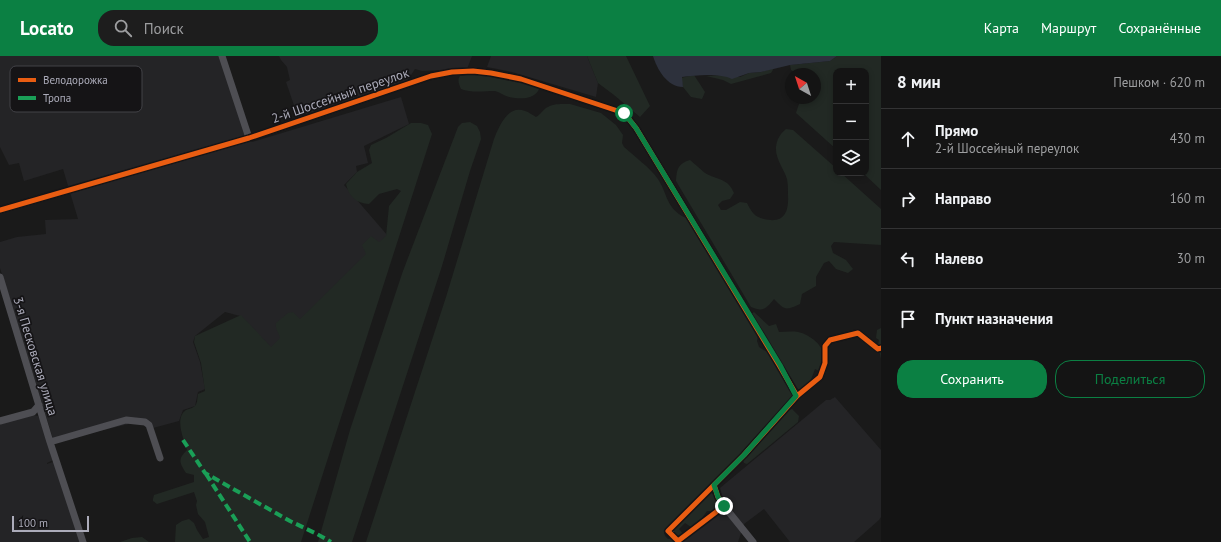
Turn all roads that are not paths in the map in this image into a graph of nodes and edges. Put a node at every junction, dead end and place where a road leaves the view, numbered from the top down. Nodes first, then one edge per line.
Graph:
1 (222, 56) edge
2 (249, 138) junction
3 (0, 210) edge
4 (0, 277) edge
5 (881, 348) edge
6 (796, 396) junction
7 (39, 405) junction
8 (0, 421) edge
9 (50, 442) junction
10 (160, 458) dead end
11 (714, 485) junction
12 (724, 506) junction
13 (83, 542) edge
14 (753, 542) edge

1 - 2 street
2 - 3 street, 2-й Шоссейный переулок
2 - 6 street, 2-й Шоссейный переулок
4 - 7 street, 3-я Песковская улица
5 - 6 street
6 - 11 street
7 - 8 street
7 - 9 street, 3-я Песковская улица
9 - 10 street
9 - 13 street, 3-я Песковская улица
11 - 12 street
11 - 12 street
12 - 14 street

